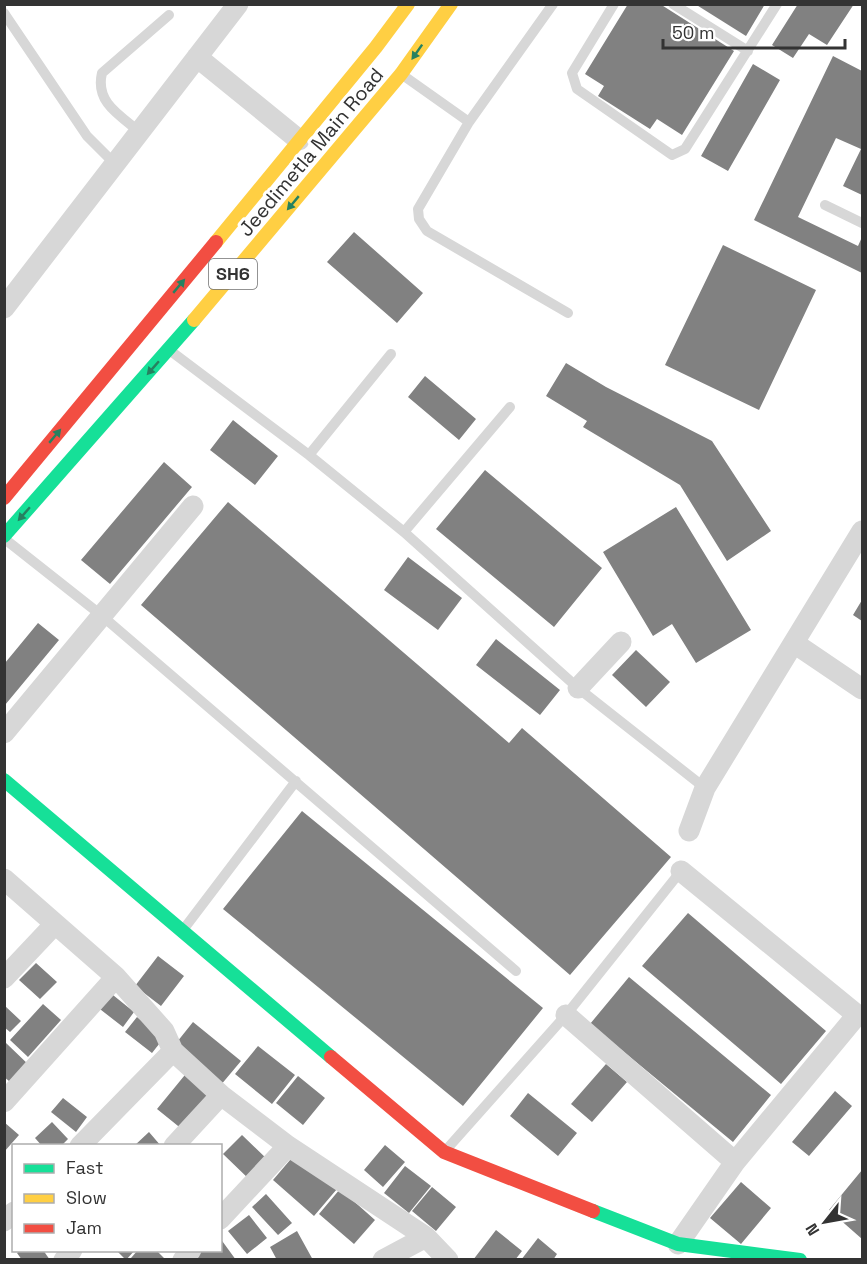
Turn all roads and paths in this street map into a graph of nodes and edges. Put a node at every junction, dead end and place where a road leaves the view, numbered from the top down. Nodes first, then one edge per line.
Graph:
1 (238, 4) edge
2 (408, 4) edge
3 (451, 4) edge
4 (552, 4) edge
5 (614, 4) edge
6 (672, 4) edge
7 (777, 4) edge
8 (4, 14) edge
9 (169, 15) dead end
10 (748, 51) junction
11 (197, 57) junction
12 (401, 74) junction
13 (469, 122) junction
14 (140, 132) junction
15 (299, 140) junction
16 (115, 164) junction
17 (825, 205) dead end
18 (862, 223) edge
19 (4, 308) edge
20 (568, 313) dead end
21 (169, 350) junction
22 (392, 354) dead end
23 (510, 407) dead end
24 (309, 455) junction
25 (4, 498) edge
26 (193, 506) dead end
27 (862, 531) edge
28 (404, 532) junction
29 (4, 537) edge
30 (101, 615) junction
31 (621, 642) dead end
32 (794, 643) junction
33 (578, 688) junction
34 (862, 689) edge
35 (4, 733) edge
36 (4, 780) edge
37 (296, 782) junction
38 (705, 788) junction
39 (689, 831) dead end
40 (681, 871) joint
41 (4, 879) edge
42 (55, 924) junction
43 (183, 930) junction
44 (516, 971) dead end
45 (116, 977) junction
46 (4, 978) edge
47 (566, 1015) junction
48 (173, 1051) junction
49 (221, 1095) junction
50 (4, 1102) edge
51 (82, 1144) edge
52 (176, 1144) edge
53 (288, 1146) junction
54 (444, 1152) junction
55 (735, 1162) junction
56 (222, 1217) edge
57 (426, 1237) junction
58 (678, 1244) junction
59 (383, 1260) edge
60 (448, 1260) edge
61 (800, 1260) edge

1 - 11 street
2 - 15 main road, Jeedimetla Main Road / SH6
3 -> 12 main road, Jeedimetla Main Road / SH6
4 - 13 lane
5 - 10 lane
6 - 10 lane
7 - 10 lane
8 - 16 lane
9 - 14 lane
11 - 14 street
11 - 15 street
12 - 13 lane
12 -> 21 main road, Jeedimetla Main Road / SH6
13 - 20 lane
14 - 16 street
25 -> 15 main road, Jeedimetla Main Road / SH6
16 - 19 street
17 - 18 lane
21 - 24 lane
21 -> 29 main road, Jeedimetla Main Road / SH6
22 - 24 lane
23 - 28 lane
24 - 28 lane
26 - 30 street
27 - 32 street
28 - 33 lane
29 - 30 lane
30 - 35 street
30 - 37 lane
31 - 33 street
32 - 34 street
32 - 38 street
33 - 38 lane
36 - 43 main road
37 - 43 lane
37 - 44 lane
38 - 39 street
40 - 47 lane
40 - 55 street
41 - 42 street
42 - 45 street
42 - 46 street
43 - 54 main road
45 - 48 street
45 - 50 street
47 - 54 lane
47 - 55 street
48 - 49 street
48 - 51 street
49 - 52 street
49 - 53 street
53 - 56 street
53 - 57 street
54 - 58 main road
55 - 58 street
57 - 59 street
57 - 60 street
58 - 61 main road

